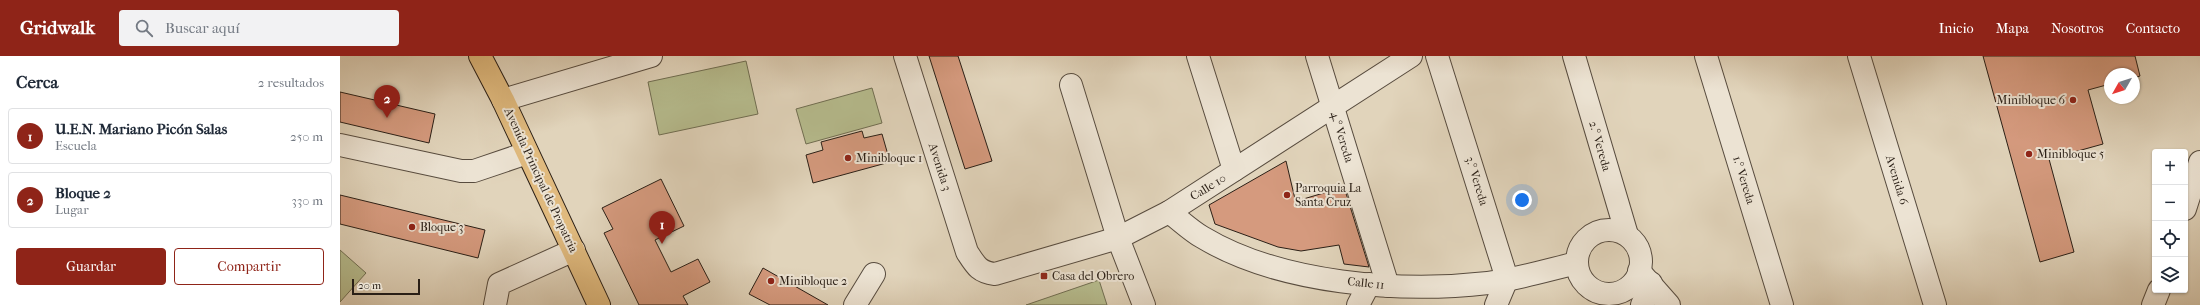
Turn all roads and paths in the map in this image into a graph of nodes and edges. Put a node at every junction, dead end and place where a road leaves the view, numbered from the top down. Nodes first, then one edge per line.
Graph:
1 (480, 56) edge
2 (651, 56) edge
3 (905, 56) edge
4 (1198, 56) edge
5 (1317, 56) edge
6 (1411, 56) edge
7 (1437, 56) edge
8 (1574, 56) edge
9 (1706, 56) edge
10 (1859, 56) edge
11 (1071, 85) dead end
12 (503, 100) junction
13 (1333, 106) junction
14 (340, 145) edge
15 (527, 153) junction
16 (2200, 162) edge
17 (1234, 170) junction
18 (2188, 200) edge
19 (1169, 212) junction
20 (1627, 235) junction
21 (1118, 238) junction
22 (574, 250) junction
23 (1577, 263) junction
24 (985, 273) joint
25 (874, 274) dead end
26 (1645, 277) junction
27 (1507, 279) junction
28 (1379, 285) junction
29 (2158, 293) edge
30 (495, 305) edge
31 (599, 305) edge
32 (855, 305) edge
33 (1144, 305) edge
34 (1358, 305) edge
35 (1496, 305) edge
36 (1642, 305) edge
37 (1670, 305) edge
38 (1782, 305) edge
39 (1935, 305) edge
40 (2154, 305) edge

1 - 12 main road, Avenida Principal de Propatria
2 - 12 street
3 - 24 street, Avenida 3
4 - 17 street
5 - 13 street, 4.° Vereda
6 - 13 street, Calle 10
7 - 27 street, 3.° Vereda
8 - 20 street, 2.° Vereda
9 - 38 street, 1.° Vereda
10 - 39 street, Avenida 6
11 - 21 street
12 - 15 main road, Avenida Principal de Propatria
13 - 17 street, Calle 10
13 - 28 street, 4.° Vereda
14 - 15 street
15 - 22 main road, Avenida Principal de Propatria
16 - 18 street
17 - 19 street, Calle 10
19 - 21 street, Calle 10
19 - 28 street, Calle 11
20 - 23 street
20 - 26 street
21 - 24 street, Calle 10
21 - 33 street
22 - 30 street
22 - 31 main road, Avenida Principal de Propatria
23 - 26 street
23 - 27 street, Calle 11
25 - 32 street
26 - 36 street
26 - 37 street
27 - 28 street, Calle 11
27 - 35 street
28 - 34 street
29 - 40 street

